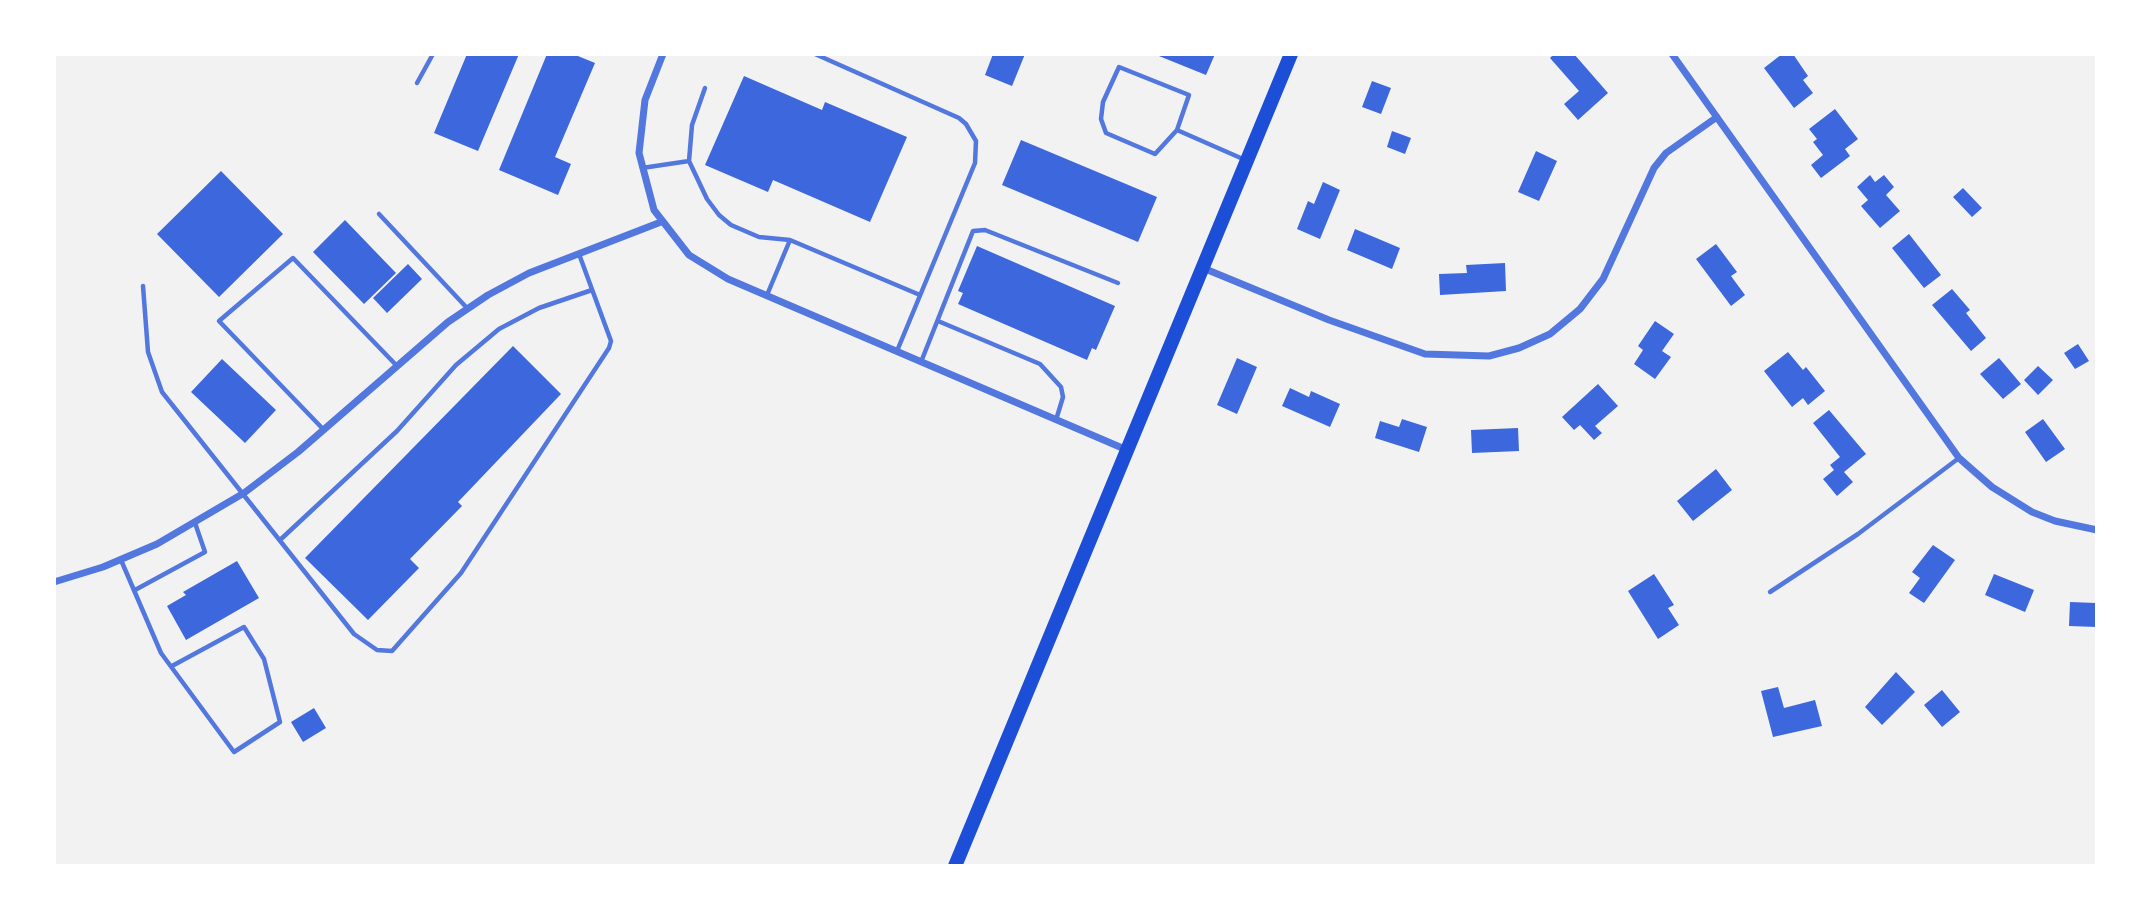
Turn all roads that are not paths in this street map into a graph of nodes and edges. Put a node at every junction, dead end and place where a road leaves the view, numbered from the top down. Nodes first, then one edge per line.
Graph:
1 (433, 54) edge
2 (663, 54) edge
3 (815, 54) edge
4 (1291, 54) edge
5 (1672, 54) edge
6 (417, 83) dead end
7 (705, 88) dead end
8 (1717, 117) junction
9 (1177, 130) junction
10 (1247, 160) junction
11 (689, 161) junction
12 (641, 168) junction
13 (379, 214) dead end
14 (661, 222) junction
15 (790, 240) junction
16 (579, 254) junction
17 (1203, 267) junction
18 (1118, 283) dead end
19 (143, 286) dead end
20 (592, 290) junction
21 (920, 295) junction
22 (767, 296) junction
23 (467, 308) junction
24 (938, 321) junction
25 (896, 352) junction
26 (921, 363) junction
27 (397, 366) junction
28 (1056, 421) junction
29 (324, 430) junction
30 (1127, 450) junction
31 (1959, 458) junction
32 (244, 493) junction
33 (195, 523) junction
34 (2097, 530) edge
35 (280, 540) junction
36 (121, 559) junction
37 (54, 582) edge
38 (135, 590) junction
39 (1770, 592) dead end
40 (172, 666) junction
41 (955, 866) edge

1 - 6 lane
2 - 12 street
3 - 21 lane
4 - 10 main road
5 - 8 street
7 - 11 lane
8 - 17 street
8 - 31 street
9 - 9 lane
9 - 10 lane
10 - 17 main road
11 - 12 lane
11 - 15 lane
12 - 14 street
13 - 23 lane
14 - 16 street
14 - 22 street
15 - 21 lane
15 - 22 lane
16 - 20 lane
16 - 23 street
17 - 30 main road
18 - 24 lane
19 - 32 lane
20 - 35 lane
20 - 35 lane
21 - 25 lane
22 - 25 street
23 - 27 street
24 - 26 lane
24 - 28 lane
25 - 26 street
26 - 28 street
27 - 29 street
27 - 29 lane
28 - 30 street
29 - 32 street
30 - 41 main road
31 - 34 street
31 - 39 lane
32 - 33 street
32 - 35 lane
33 - 36 street
33 - 38 lane
36 - 37 street
36 - 38 lane
38 - 40 lane
40 - 40 lane

